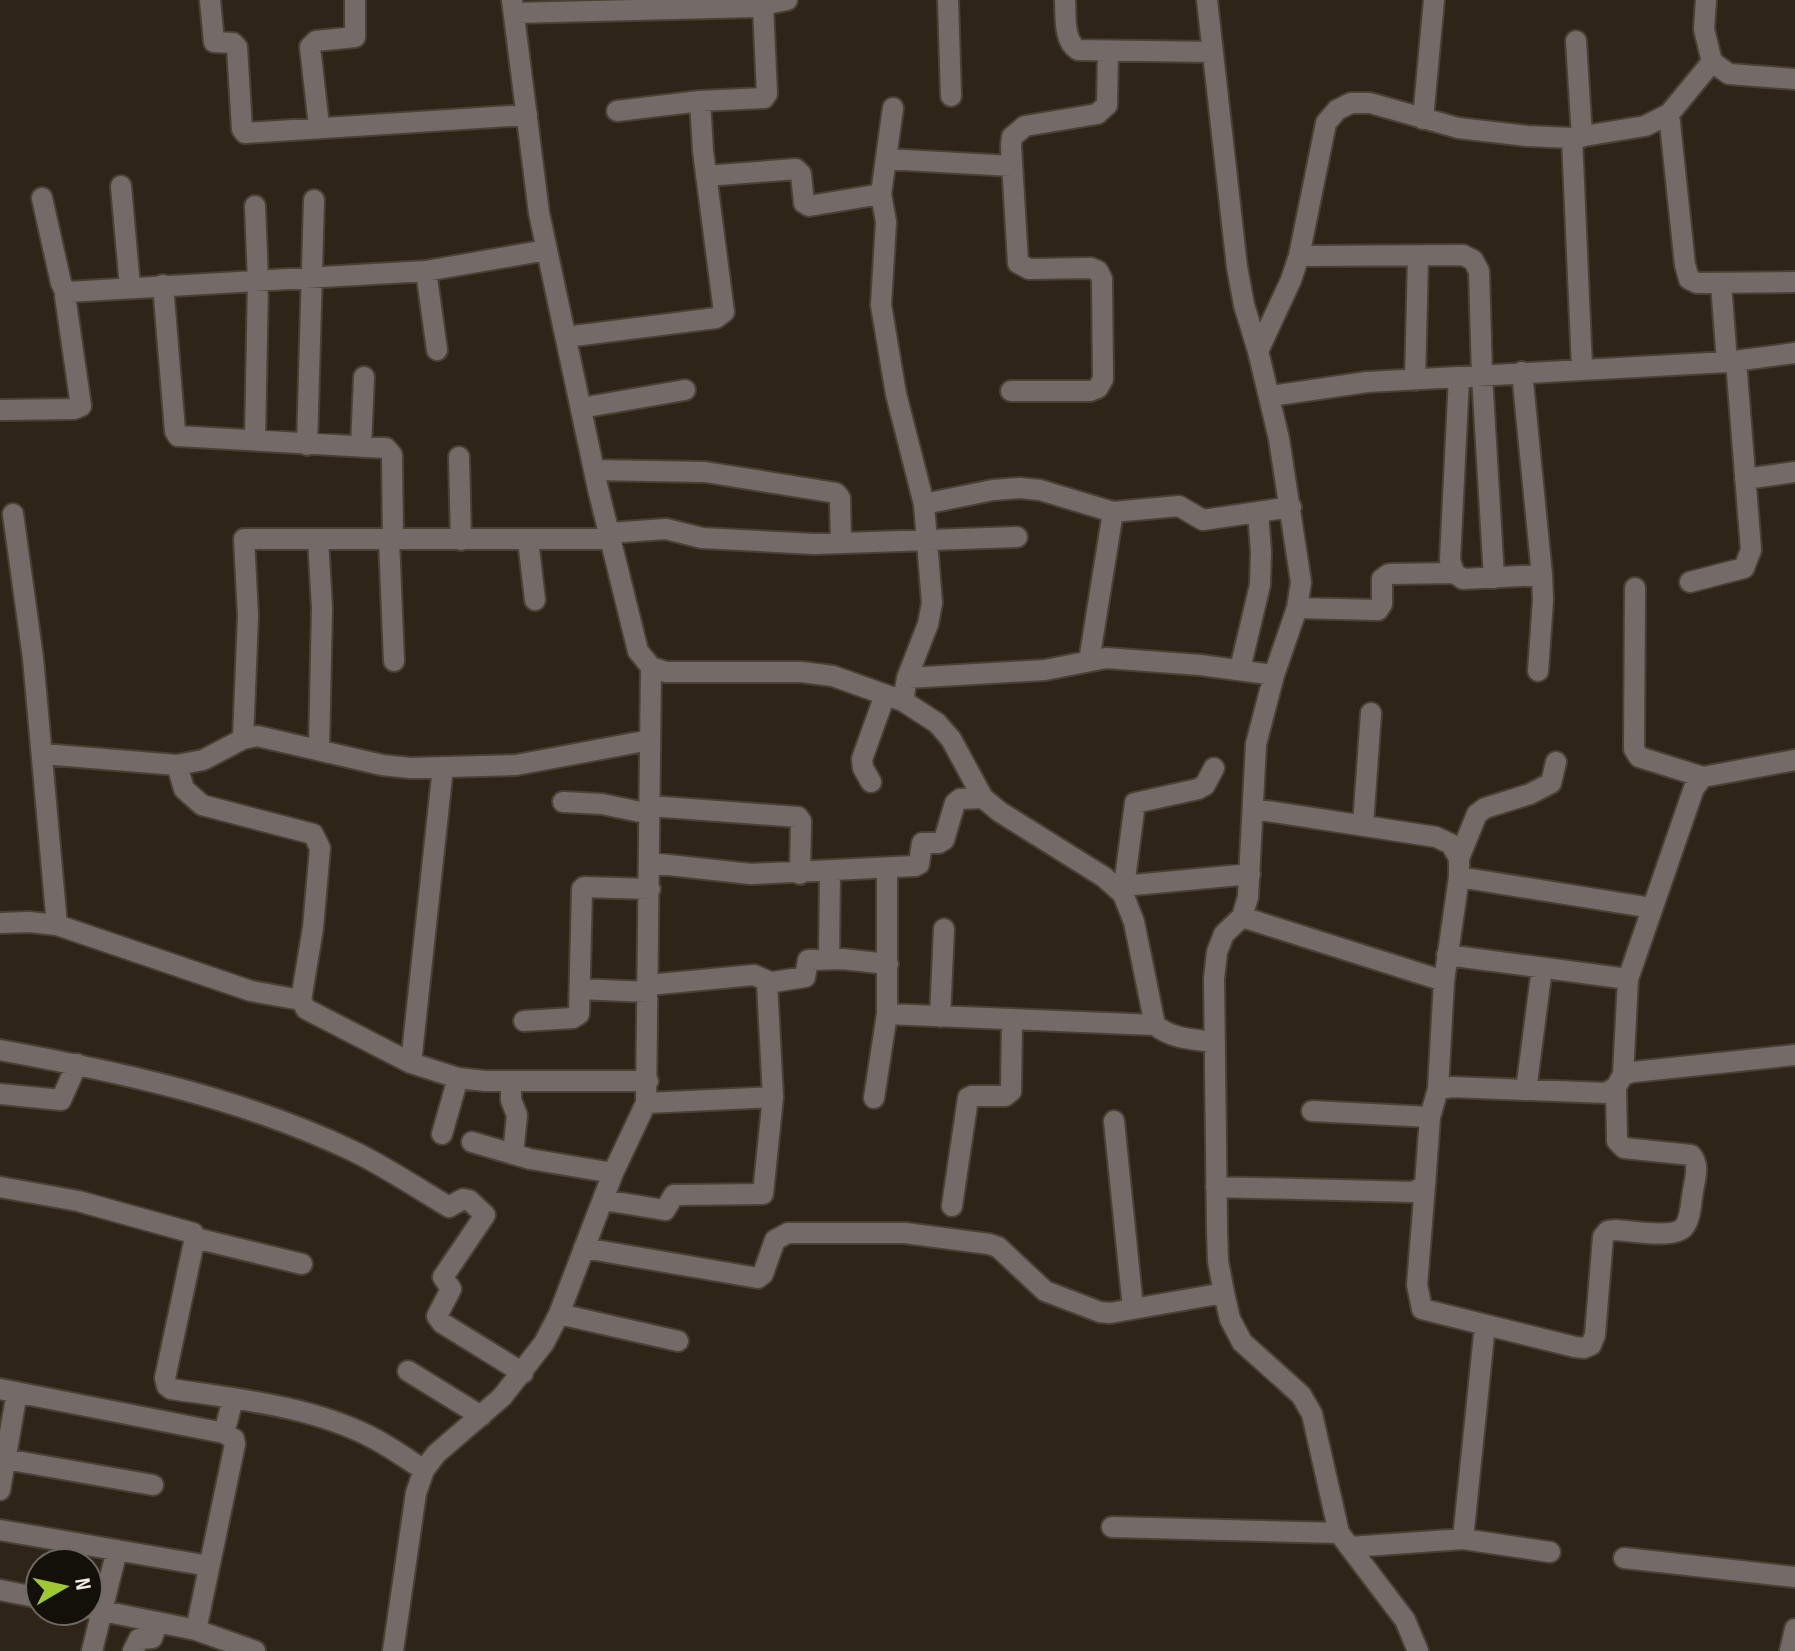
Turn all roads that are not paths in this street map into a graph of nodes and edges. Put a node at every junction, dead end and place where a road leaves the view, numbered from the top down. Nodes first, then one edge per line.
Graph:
1 (210, 0) edge
2 (355, 0) edge
3 (787, 0) edge
4 (948, 0) edge
5 (1065, 0) edge
6 (1207, 0) edge
7 (1434, 0) edge
8 (1706, 0) edge
9 (513, 6) edge
10 (763, 6) junction
11 (1576, 41) dead end
12 (1108, 51) junction
13 (1212, 52) junction
14 (1712, 62) junction
15 (1795, 79) edge
16 (951, 96) dead end
17 (700, 101) junction
18 (893, 108) dead end
19 (617, 111) dead end
20 (1669, 114) junction
21 (527, 115) junction
22 (1423, 119) junction
23 (319, 126) junction
24 (1577, 137) junction
25 (886, 159) junction
26 (1012, 166) junction
27 (706, 176) junction
28 (121, 186) dead end
29 (881, 194) junction
30 (42, 198) dead end
31 (314, 200) dead end
32 (255, 206) dead end
33 (547, 250) junction
34 (1299, 256) junction
35 (1418, 257) junction
36 (426, 271) junction
37 (311, 279) junction
38 (258, 281) junction
39 (1795, 282) edge
40 (1721, 283) junction
41 (163, 285) junction
42 (130, 287) junction
43 (66, 293) junction
44 (566, 337) junction
45 (437, 350) dead end
46 (1258, 351) junction
47 (1795, 353) edge
48 (1732, 361) junction
49 (1582, 368) junction
50 (1522, 372) junction
51 (1482, 375) junction
52 (364, 377) dead end
53 (1459, 377) junction
54 (1415, 380) junction
55 (685, 390) dead end
56 (1011, 391) dead end
57 (1270, 396) junction
58 (581, 408) junction
59 (0, 410) edge
60 (255, 440) junction
61 (307, 445) junction
62 (361, 447) junction
63 (459, 457) dead end
64 (594, 470) junction
65 (1795, 472) edge
66 (1745, 479) junction
67 (924, 504) junction
68 (1291, 507) junction
69 (1113, 512) junction
70 (1258, 512) junction
71 (13, 514) dead end
72 (610, 536) junction
73 (1017, 537) dead end
74 (318, 539) junction
75 (927, 539) junction
76 (391, 540) junction
77 (461, 540) junction
78 (528, 540) junction
79 (841, 543) junction
80 (1454, 573) junction
81 (1542, 575) junction
82 (1494, 578) junction
83 (1690, 582) dead end
84 (1635, 588) dead end
85 (535, 600) dead end
86 (1297, 608) junction
87 (394, 661) dead end
88 (1089, 661) junction
89 (651, 667) junction
90 (1240, 669) junction
91 (1538, 671) dead end
92 (1274, 675) junction
93 (907, 678) junction
94 (894, 698) junction
95 (1371, 713) dead end
96 (243, 739) junction
97 (650, 740) junction
98 (319, 749) junction
99 (43, 754) junction
100 (1795, 760) edge
101 (1556, 762) dead end
102 (177, 765) junction
103 (443, 767) junction
104 (1214, 768) dead end
105 (1703, 777) junction
106 (871, 782) dead end
107 (983, 798) junction
108 (563, 802) dead end
109 (1254, 809) junction
110 (650, 810) junction
111 (1363, 825) junction
112 (650, 863) junction
113 (887, 868) junction
114 (1459, 868) junction
115 (830, 871) junction
116 (800, 874) junction
117 (1250, 874) junction
118 (650, 889) junction
119 (1123, 890) junction
120 (1652, 908) junction
121 (1242, 917) junction
122 (0, 923) edge
123 (57, 925) junction
124 (944, 929) dead end
125 (1447, 955) junction
126 (829, 959) junction
127 (888, 964) junction
128 (1542, 968) junction
129 (1628, 979) junction
130 (1444, 981) junction
131 (770, 982) junction
132 (648, 988) junction
133 (580, 989) junction
134 (301, 1000) junction
135 (887, 1014) junction
136 (940, 1017) junction
137 (524, 1021) dead end
138 (1012, 1021) junction
139 (1155, 1025) junction
140 (1214, 1042) junction
141 (0, 1050) edge
142 (1795, 1055) edge
143 (411, 1063) junction
144 (77, 1064) junction
145 (458, 1078) junction
146 (511, 1081) junction
147 (648, 1081) junction
148 (1620, 1081) junction
149 (1438, 1089) junction
150 (1526, 1090) junction
151 (0, 1094) edge
152 (773, 1097) junction
153 (874, 1098) dead end
154 (646, 1103) junction
155 (1312, 1111) dead end
156 (1430, 1117) junction
157 (1114, 1121) dead end
158 (442, 1134) dead end
159 (472, 1142) dead end
160 (513, 1154) junction
161 (613, 1173) junction
162 (1425, 1185) junction
163 (0, 1187) edge
164 (1216, 1187) junction
165 (603, 1200) junction
166 (952, 1206) dead end
167 (195, 1238) junction
168 (584, 1248) junction
169 (302, 1264) dead end
170 (1224, 1293) junction
171 (1133, 1308) junction
172 (559, 1314) junction
173 (1485, 1325) junction
174 (678, 1341) dead end
175 (408, 1371) dead end
176 (523, 1373) junction
177 (9, 1391) edge
178 (233, 1399) junction
179 (481, 1416) junction
180 (224, 1433) junction
181 (5, 1459) junction
182 (424, 1470) junction
183 (153, 1485) dead end
184 (0, 1490) edge
185 (1112, 1527) dead end
186 (0, 1530) edge
187 (1463, 1539) junction
188 (1345, 1540) junction
189 (117, 1550) junction
190 (1550, 1552) dead end
191 (1624, 1558) dead end
192 (209, 1566) junction
193 (1795, 1577) edge
194 (104, 1585) edge
195 (0, 1590) edge
196 (24, 1595) edge
197 (104, 1611) edge
198 (158, 1622) junction
199 (94, 1627) edge
200 (1795, 1629) edge
201 (196, 1630) junction
202 (92, 1651) edge
203 (133, 1651) edge
204 (255, 1651) edge
205 (393, 1651) edge
206 (1418, 1651) edge
207 (1790, 1651) edge

1 - 23 street
2 - 23 street
3 - 10 street
4 - 16 street
5 - 12 street
6 - 13 street
7 - 22 street
8 - 14 street
9 - 10 street
9 - 21 street
10 - 17 street
11 - 24 street
12 - 13 street
12 - 26 street
13 - 46 street
14 - 15 street
14 - 20 street
17 - 19 street
17 - 27 street
18 - 25 street
20 - 24 street
20 - 40 street
21 - 23 street
21 - 33 street
22 - 24 street
22 - 34 street
24 - 49 street
25 - 26 street
25 - 29 street
26 - 56 street
27 - 29 street
27 - 44 street
28 - 42 street
29 - 67 street
30 - 43 street
31 - 37 street
32 - 38 street
33 - 36 street
33 - 44 street
34 - 35 street
34 - 46 street
35 - 51 street
35 - 54 street
36 - 37 street
36 - 45 street
37 - 38 street
37 - 61 street
38 - 41 street
38 - 60 street
39 - 40 street
40 - 48 street
41 - 42 street
41 - 60 street
42 - 43 street
43 - 59 street
44 - 58 street
46 - 57 street
47 - 48 street
48 - 49 street
48 - 66 street
49 - 50 street
50 - 51 street
50 - 81 street
51 - 53 street
51 - 82 street
52 - 62 street
53 - 54 street
53 - 80 street
54 - 57 street
55 - 58 street
57 - 68 street
58 - 64 street
60 - 61 street
61 - 62 street
62 - 76 street
63 - 77 street
64 - 72 street
64 - 79 street
65 - 66 street
66 - 83 street
67 - 69 street
67 - 75 street
68 - 70 street
68 - 86 street
69 - 70 street
69 - 88 street
70 - 90 street
71 - 99 street
72 - 78 street
72 - 79 street
72 - 89 street
73 - 75 street
74 - 76 street
74 - 96 street
74 - 98 street
75 - 79 street
75 - 93 street
76 - 77 street
76 - 87 street
77 - 78 street
78 - 85 street
80 - 82 street
80 - 86 street
81 - 82 street
81 - 91 street
84 - 105 street
86 - 92 street
88 - 90 street
88 - 93 street
89 - 94 street
89 - 97 street
90 - 92 street
92 - 109 street
93 - 94 street
94 - 106 street
94 - 107 street
95 - 111 street
96 - 98 street
96 - 102 street
97 - 103 street
97 - 110 street
98 - 103 street
99 - 102 street
99 - 123 street
100 - 105 street
101 - 114 street
102 - 134 street
103 - 143 street
104 - 119 street
105 - 120 street
107 - 113 street
107 - 119 street
108 - 110 street
109 - 111 street
109 - 117 street
110 - 112 street
110 - 116 street
111 - 114 street
112 - 116 street
112 - 118 street
113 - 115 street
113 - 127 street
114 - 120 street
114 - 125 street
115 - 116 street
115 - 126 street
117 - 119 street
117 - 121 street
118 - 132 street
118 - 133 street
119 - 139 street
120 - 129 street
121 - 130 street
121 - 140 street
122 - 123 street
123 - 134 street
124 - 136 street
125 - 128 street
125 - 130 street
126 - 127 street
126 - 131 street
127 - 135 street
128 - 129 street
128 - 150 street
129 - 148 street
130 - 149 street
131 - 132 street
131 - 152 street
132 - 133 street
132 - 147 street
133 - 137 street
134 - 143 street
135 - 136 street
135 - 153 street
136 - 138 street
138 - 139 street
138 - 166 street
139 - 140 street
140 - 164 street
141 - 144 street
142 - 148 street
143 - 145 street
144 - 151 street
144 - 176 street
145 - 146 street
145 - 158 street
146 - 147 street
146 - 160 street
147 - 154 street
148 - 150 street
148 - 173 street
149 - 150 street
149 - 156 street
152 - 154 street
152 - 165 street
154 - 161 street
155 - 156 street
156 - 162 street
157 - 171 street
159 - 160 street
160 - 161 street
161 - 165 street
162 - 164 street
162 - 173 street
163 - 167 street
164 - 170 street
165 - 168 street
167 - 169 street
167 - 178 street
168 - 171 street
168 - 172 street
170 - 171 street
170 - 188 street
172 - 174 street
172 - 176 street
173 - 187 street
175 - 179 street
176 - 179 street
177 - 180 street
177 - 181 street
178 - 180 street
178 - 182 street
179 - 182 street
180 - 192 street
181 - 183 street
181 - 184 street
182 - 205 street
185 - 188 street
186 - 189 street
187 - 188 street
187 - 190 street
188 - 206 street
189 - 192 street
189 - 194 street
191 - 193 street
192 - 201 street
195 - 196 street
197 - 198 street
198 - 201 street
198 - 203 street
199 - 202 street
200 - 207 street
201 - 204 street

